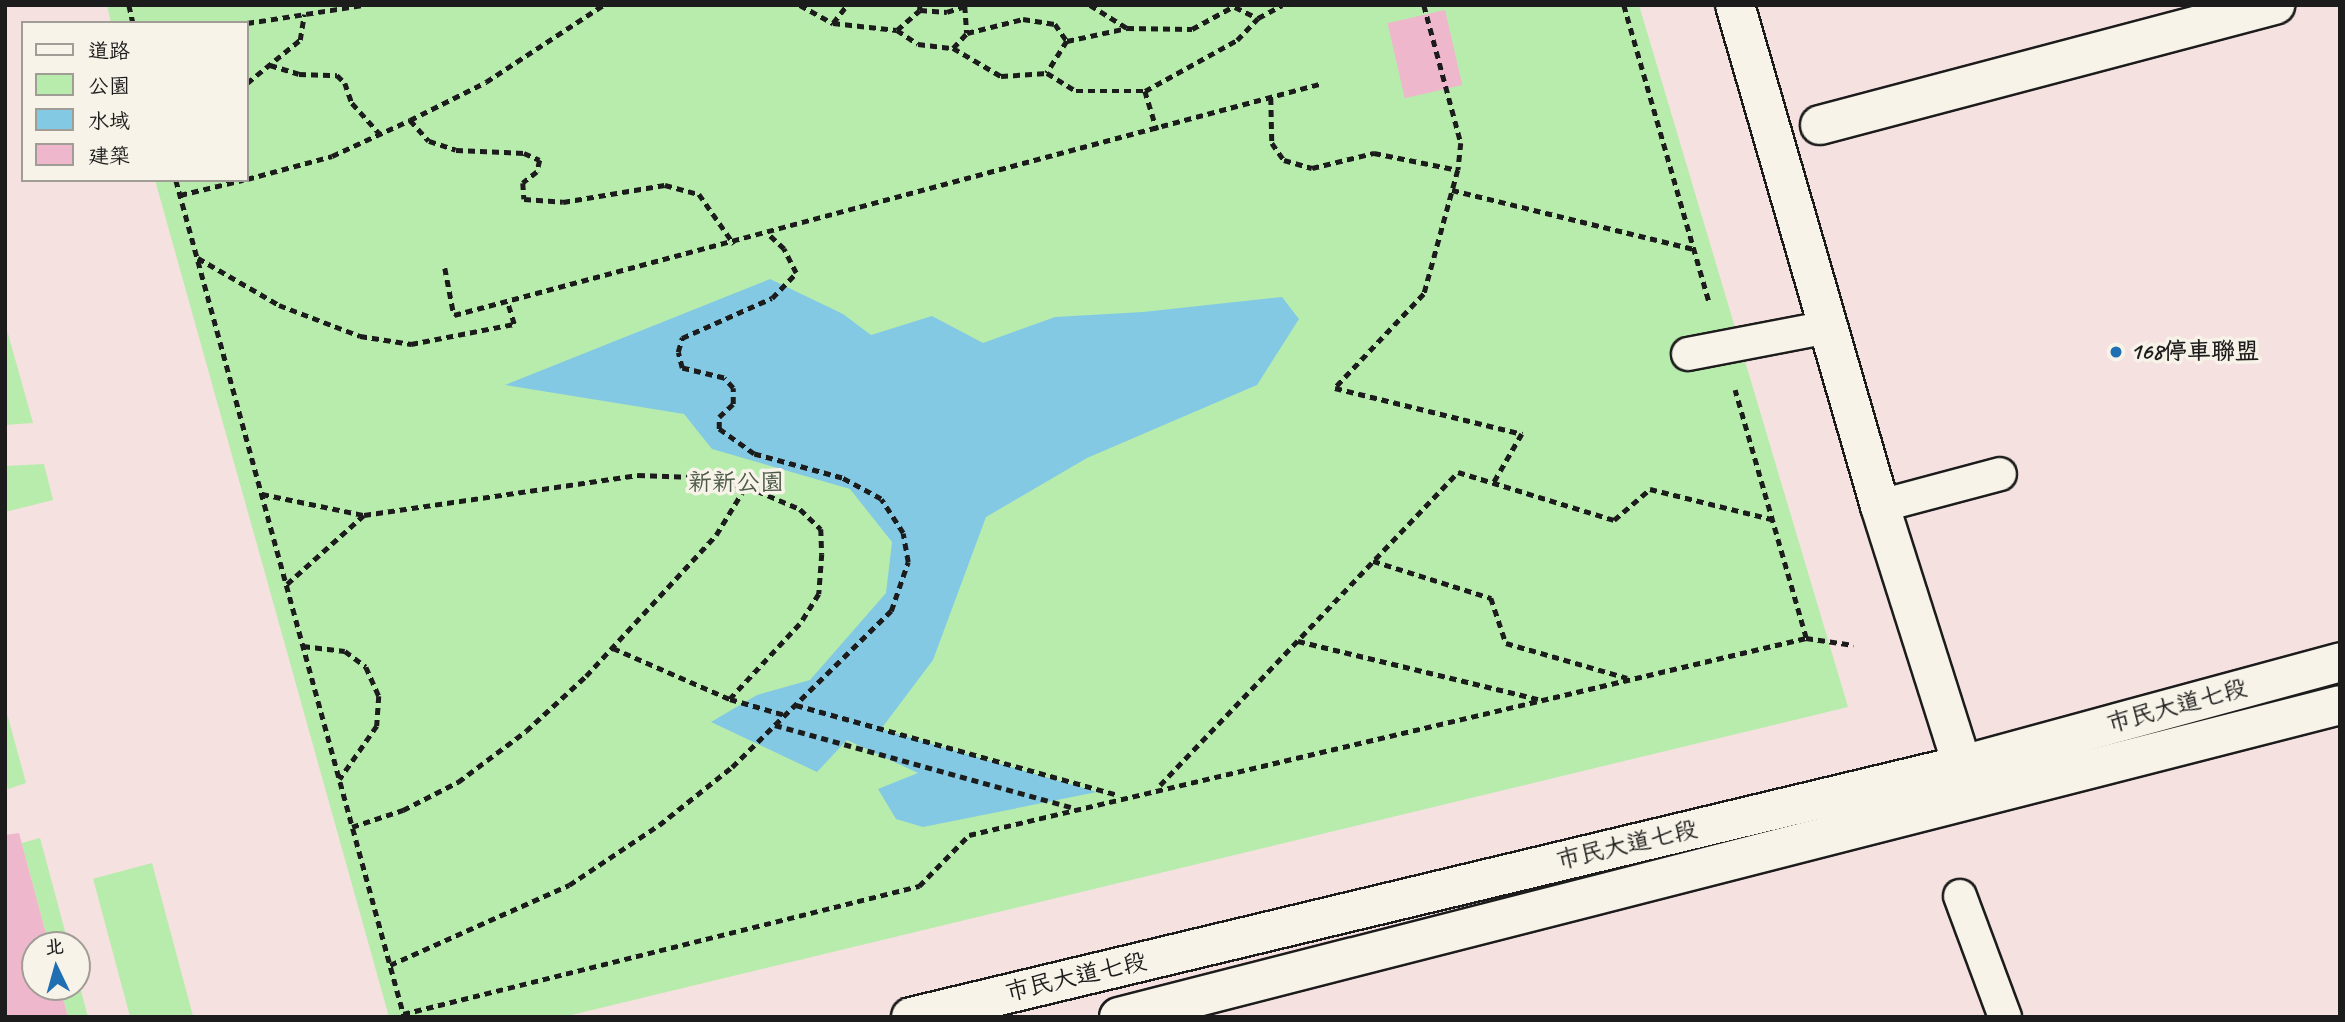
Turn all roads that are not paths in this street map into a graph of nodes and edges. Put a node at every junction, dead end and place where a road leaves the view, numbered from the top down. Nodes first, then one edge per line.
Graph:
1 (1735, 5) edge
2 (2275, 5) edge
3 (1820, 125) dead end
4 (1828, 327) junction
5 (1688, 354) dead end
6 (2000, 474) dead end
7 (1880, 506) junction
8 (2340, 662) edge
9 (2340, 705) edge
10 (1962, 765) junction
11 (1960, 896) dead end
12 (911, 1017) edge
13 (1119, 1017) edge
14 (2006, 1017) edge

1 - 4 street
2 - 3 street
4 - 5 lane
4 - 7 street
6 - 7 lane
7 - 10 street
8 - 10 street, 市民大道七段
9 - 13 street, 市民大道七段
10 - 12 street, 市民大道七段
11 - 14 lane

